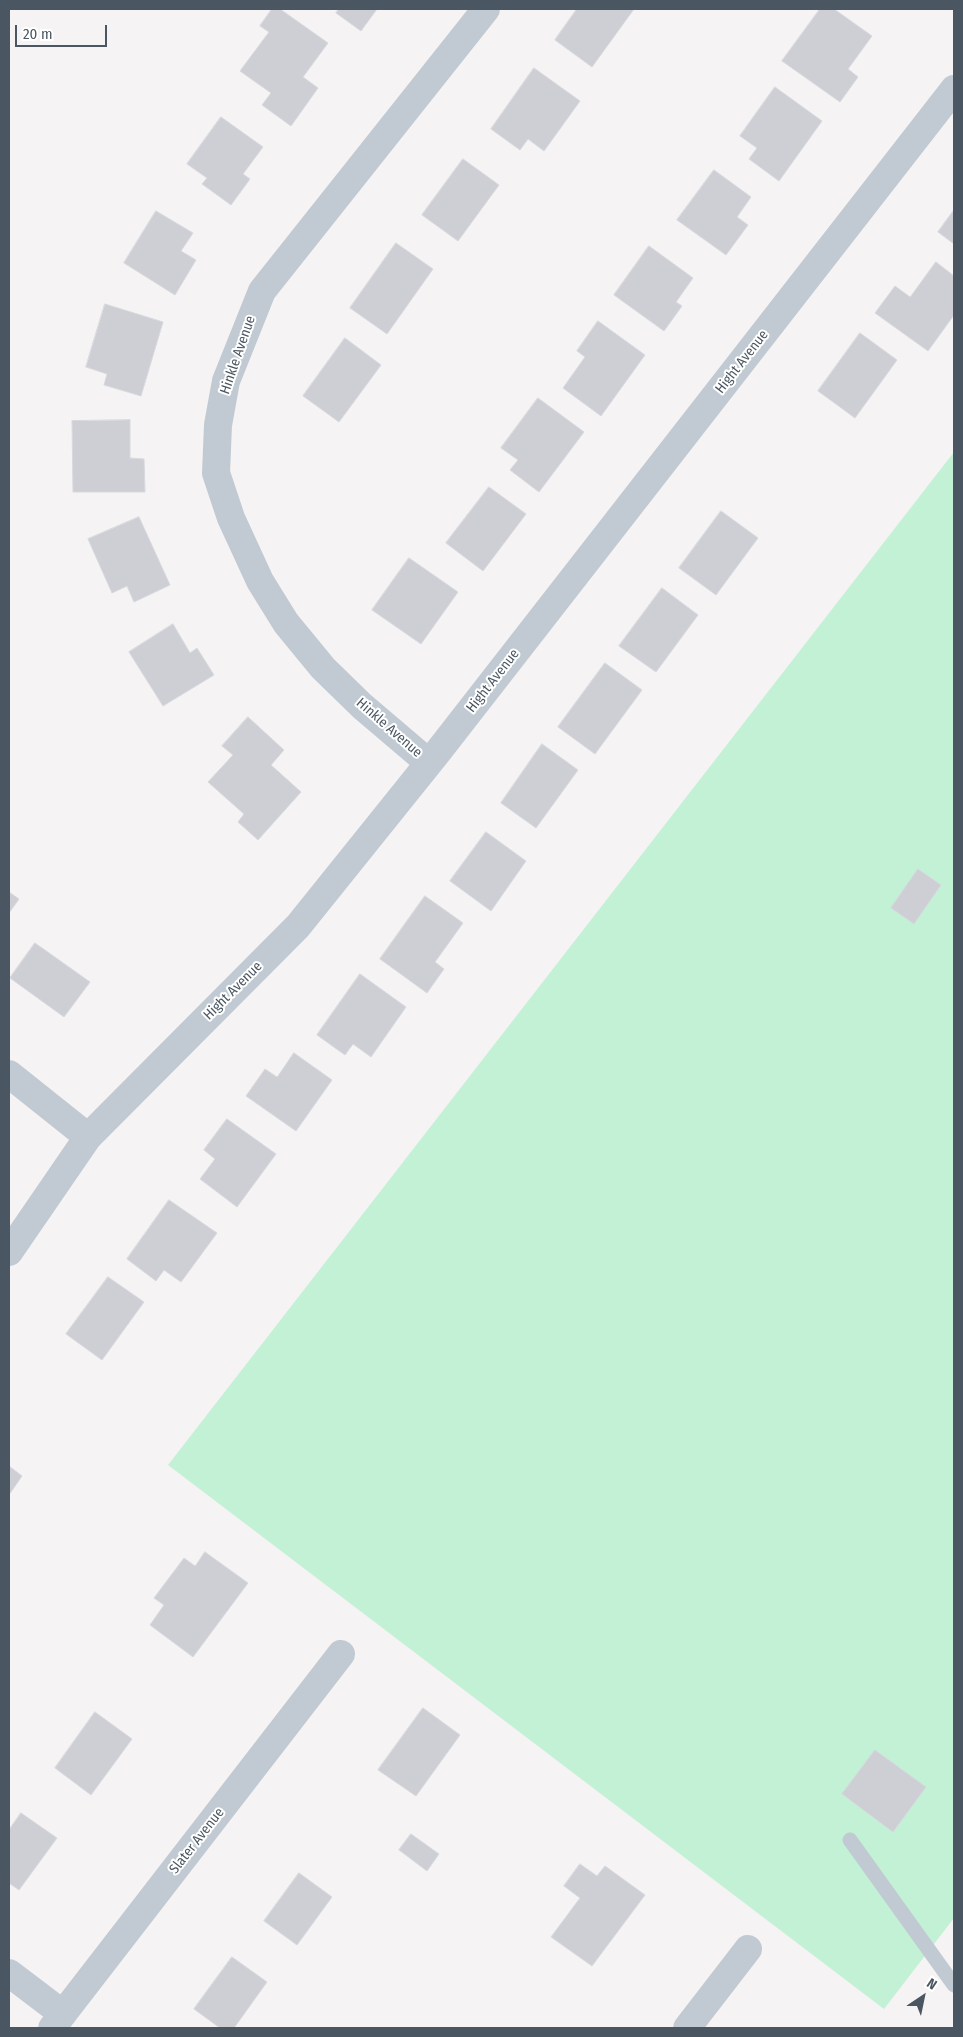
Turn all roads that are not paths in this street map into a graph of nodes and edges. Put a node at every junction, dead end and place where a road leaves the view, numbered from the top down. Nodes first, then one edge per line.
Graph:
1 (486, 9) edge
2 (954, 89) edge
3 (429, 763) junction
4 (9, 1074) edge
5 (88, 1137) junction
6 (9, 1252) edge
7 (341, 1654) dead end
8 (850, 1840) dead end
9 (748, 1949) dead end
10 (9, 1973) edge
11 (954, 1985) edge
12 (57, 2021) edge
13 (687, 2028) edge

1 - 3 street, Hinkle Avenue
2 - 3 street, Hight Avenue
3 - 5 street, Hight Avenue
4 - 5 street
5 - 6 street, Hight Avenue
7 - 12 street, Slater Avenue
8 - 11 lane
9 - 13 street
10 - 12 street

